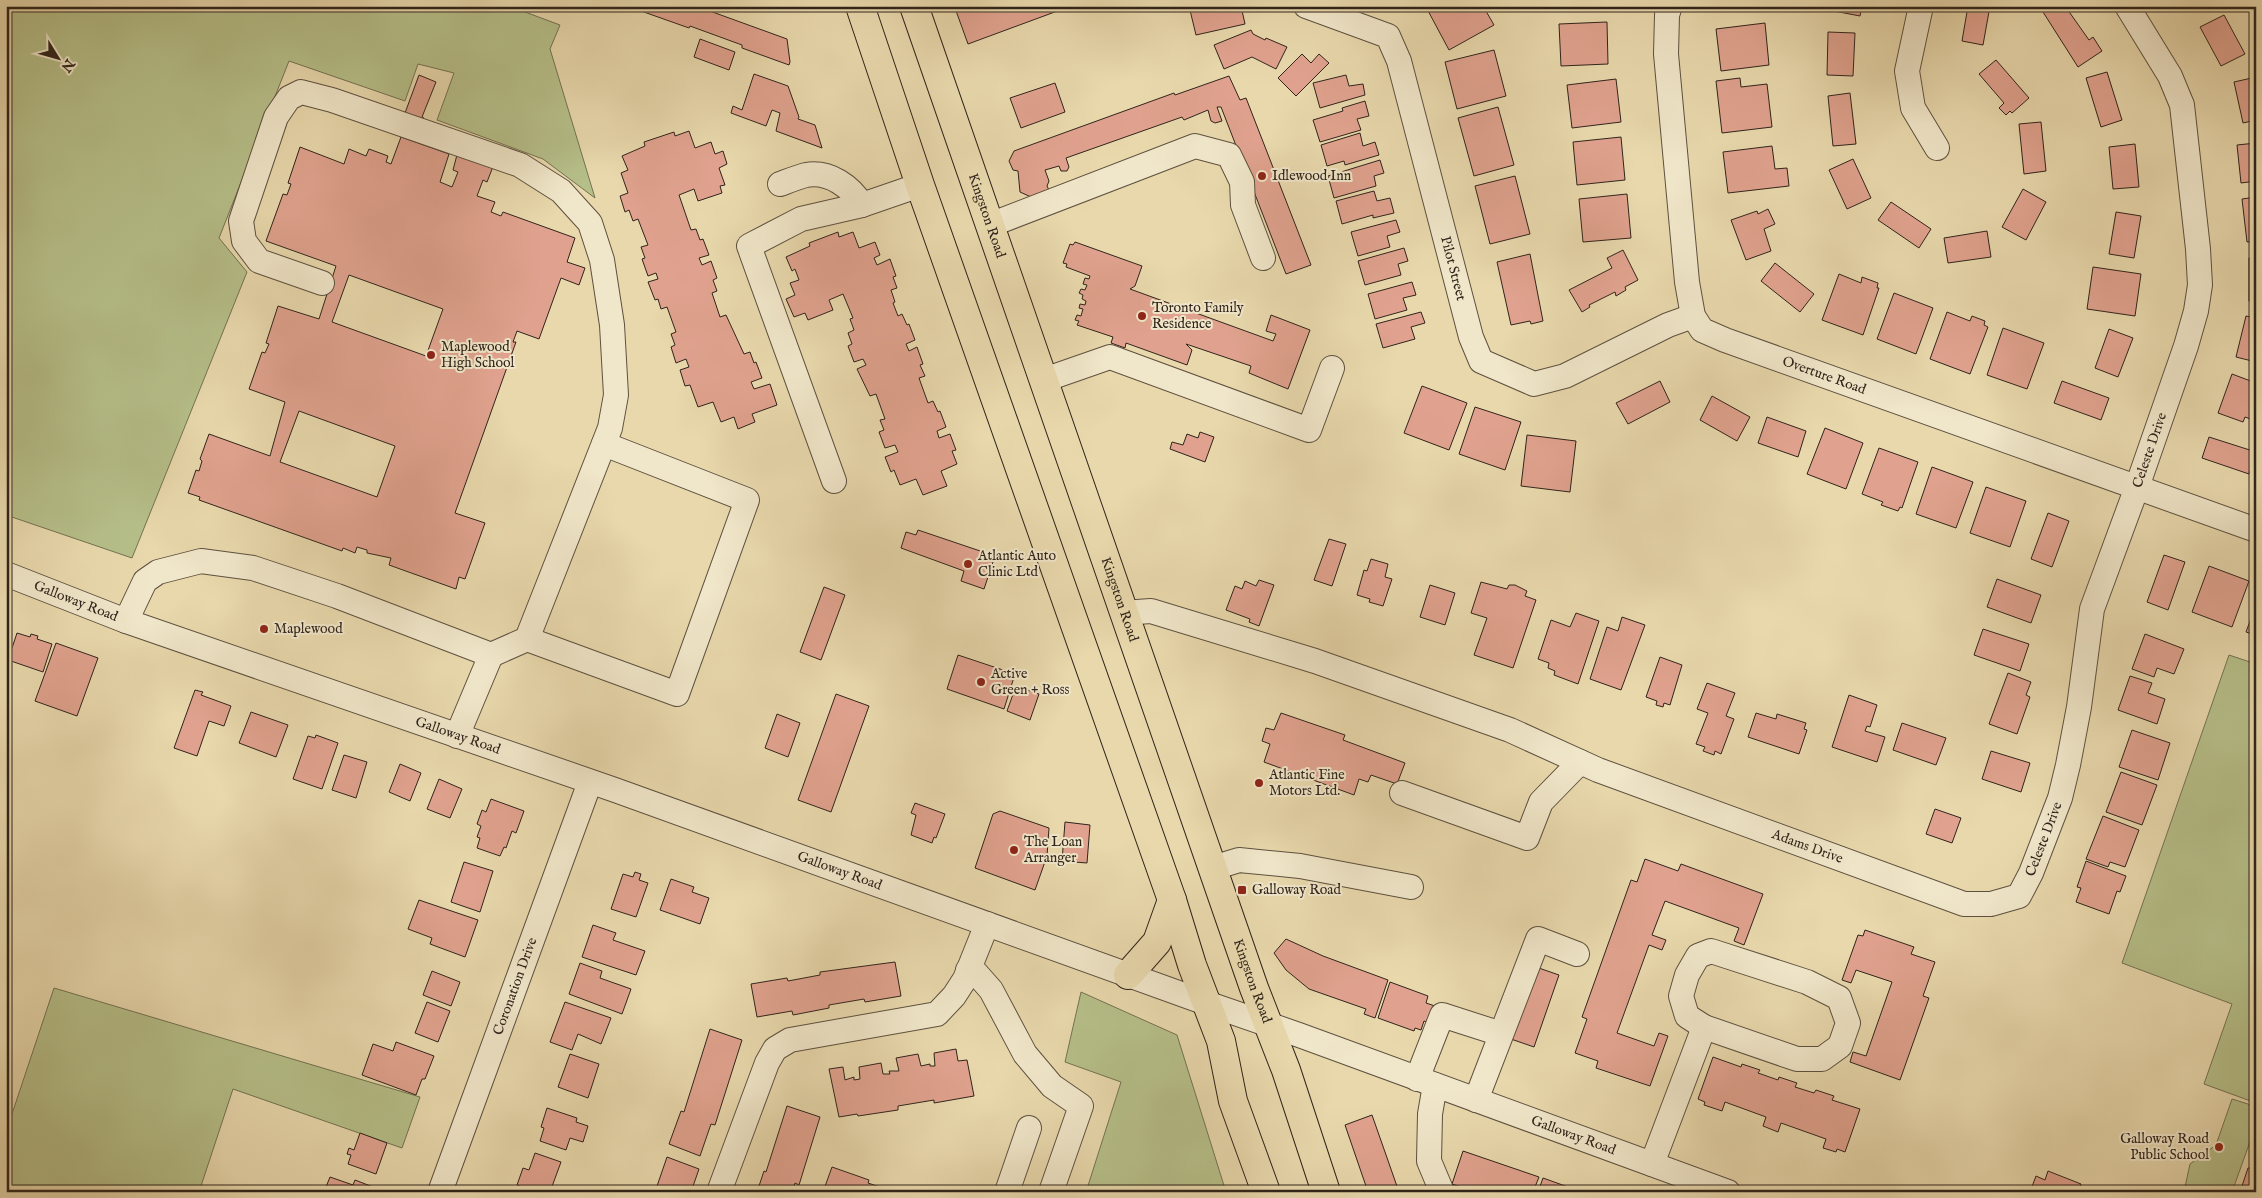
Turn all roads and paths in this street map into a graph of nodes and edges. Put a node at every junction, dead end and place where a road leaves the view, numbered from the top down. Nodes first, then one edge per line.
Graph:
1 (860, 6) edge
2 (914, 6) edge
3 (1306, 6) edge
4 (1670, 6) edge
5 (1921, 6) edge
6 (2127, 6) edge
7 (1937, 148) dead end
8 (780, 184) dead end
9 (920, 185) junction
10 (862, 205) junction
11 (990, 226) junction
12 (1263, 258) dead end
13 (322, 283) dead end
14 (1693, 316) junction
15 (1332, 368) dead end
16 (1044, 380) junction
17 (604, 444) junction
18 (834, 481) dead end
19 (2137, 487) junction
20 (2256, 530) edge
21 (6, 574) edge
22 (1124, 613) junction
23 (126, 621) junction
24 (527, 639) junction
25 (491, 655) junction
26 (458, 736) junction
27 (1589, 766) junction
28 (590, 782) junction
29 (1402, 793) dead end
30 (1213, 868) junction
31 (1411, 887) dead end
32 (2019, 896) joint
33 (1172, 900) junction
34 (987, 924) junction
35 (1577, 954) dead end
36 (968, 970) junction
37 (1128, 975) junction
38 (1208, 1004) junction
39 (1267, 1025) junction
40 (1704, 1028) junction
41 (1494, 1032) dead end
42 (1426, 1082) junction
43 (1476, 1100) junction
44 (1029, 1128) dead end
45 (1652, 1164) junction
46 (440, 1192) edge
47 (719, 1192) edge
48 (1006, 1192) edge
49 (1051, 1192) edge
50 (1266, 1192) edge
51 (1326, 1192) edge
52 (1442, 1192) edge
53 (1728, 1192) edge

1 - 9 main road
2 - 11 main road, Kingston Road
3 - 14 street, Pilot Street
4 - 14 street
5 - 7 street
6 - 19 street, Celeste Drive
8 - 10 street
9 - 10 street
9 - 33 main road
10 - 18 street
11 - 12 street
11 - 16 main road, Kingston Road
13 - 17 street
14 - 19 street, Overture Road
15 - 16 street
16 - 22 main road, Kingston Road
17 - 24 street
17 - 24 street
19 - 20 street, Overture Road
19 - 32 street, Celeste Drive
21 - 23 street, Galloway Road
22 - 27 street, Adams Drive
22 - 30 main road, Kingston Road
23 - 25 street
23 - 26 street, Galloway Road
24 - 25 street
25 - 26 street
26 - 28 street, Galloway Road
27 - 29 street
27 - 32 street, Adams Drive
28 - 34 street, Galloway Road
28 - 46 street, Coronation Drive
30 - 31 street
30 - 39 main road, Kingston Road
33 - 37 main road
33 - 38 main road
34 - 36 street
34 - 37 street, Galloway Road
35 - 43 street
36 - 47 street
36 - 49 street
37 - 38 street, Galloway Road
38 - 39 street, Galloway Road
38 - 50 main road
39 - 42 street, Galloway Road
39 - 51 main road, Kingston Road
40 - 40 street
40 - 45 street
41 - 42 street
42 - 43 street, Galloway Road
42 - 52 street
43 - 45 street, Galloway Road
44 - 48 street
45 - 53 street, Galloway Road

